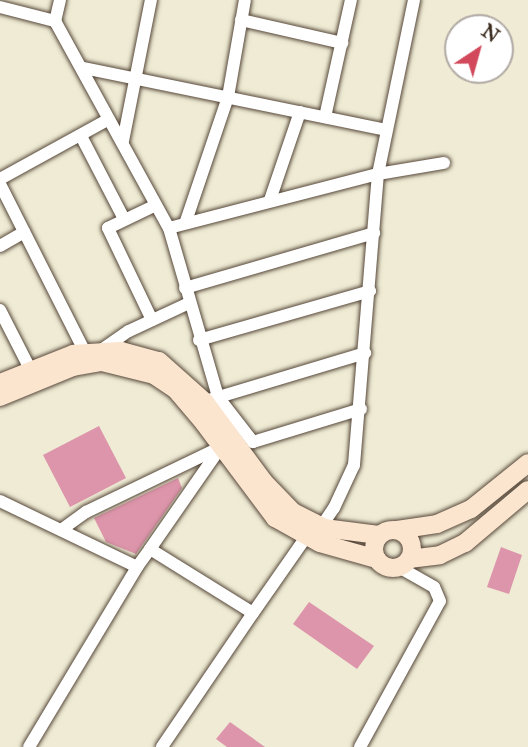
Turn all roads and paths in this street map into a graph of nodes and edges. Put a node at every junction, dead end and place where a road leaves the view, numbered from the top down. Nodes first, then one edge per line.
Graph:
1 (60, 0) edge
2 (150, 0) edge
3 (245, 0) edge
4 (351, 0) edge
5 (414, 0) edge
6 (0, 7) edge
7 (241, 20) junction
8 (55, 21) junction
9 (342, 43) junction
10 (84, 68) junction
11 (132, 77) junction
12 (228, 97) junction
13 (300, 112) junction
14 (325, 117) junction
15 (109, 119) junction
16 (385, 130) junction
17 (81, 136) junction
18 (123, 141) junction
19 (443, 163) dead end
20 (378, 174) junction
21 (0, 179) edge
22 (0, 184) edge
23 (270, 200) junction
24 (156, 205) junction
25 (123, 217) junction
26 (186, 221) junction
27 (169, 228) junction
28 (24, 232) junction
29 (374, 233) junction
30 (0, 246) edge
31 (185, 288) junction
32 (370, 291) junction
33 (189, 303) junction
34 (0, 310) edge
35 (152, 320) junction
36 (200, 340) junction
37 (92, 351) junction
38 (365, 353) junction
39 (30, 369) junction
40 (0, 383) edge
41 (0, 397) edge
42 (211, 399) junction
43 (361, 409) junction
44 (221, 447) junction
45 (528, 463) edge
46 (528, 490) edge
47 (0, 501) edge
48 (321, 527) junction
49 (61, 530) junction
50 (388, 532) junction
51 (306, 537) junction
52 (150, 549) junction
53 (377, 559) junction
54 (404, 563) junction
55 (136, 567) junction
56 (253, 613) junction
57 (29, 747) edge
58 (162, 747) edge
59 (360, 747) edge

1 - 8 street
2 - 11 street
3 - 7 street
4 - 9 street
5 - 16 street
6 - 8 street
7 - 9 street
7 - 12 street
8 - 10 street
9 - 14 street
10 - 11 street
10 - 15 street
11 - 12 street
11 - 18 street
12 - 13 street
12 - 26 street
13 - 14 street
13 - 23 street
14 - 16 street
15 - 17 street
15 - 18 street
16 - 20 street
17 - 21 street
17 - 25 street
18 - 24 street
19 - 20 street
20 - 23 street
20 - 29 street
22 - 28 street
23 - 26 street
24 - 25 street
24 - 27 street
25 - 35 street
26 - 27 street
27 - 31 street
28 - 30 street
28 - 37 street
29 - 31 street
29 - 32 street
31 - 33 street
32 - 36 street
32 - 38 street
33 - 35 street
33 - 36 street
34 - 39 street
35 - 37 street
36 - 42 street
37 - 39 main road
37 - 42 main road
38 - 42 street
38 - 43 street
39 - 40 main road
41 - 44 main road
42 - 43 street
42 - 48 main road
43 - 48 street
44 - 49 street
44 - 51 main road
44 - 52 street
45 - 50 main road
46 - 54 main road
47 - 49 street
48 - 50 main road
48 - 51 street
49 - 55 street
50 - 53 main road
50 - 54 main road
51 - 53 main road
51 - 56 street
52 - 55 street
52 - 56 street
53 - 54 main road
54 - 59 street
55 - 57 street
56 - 58 street

